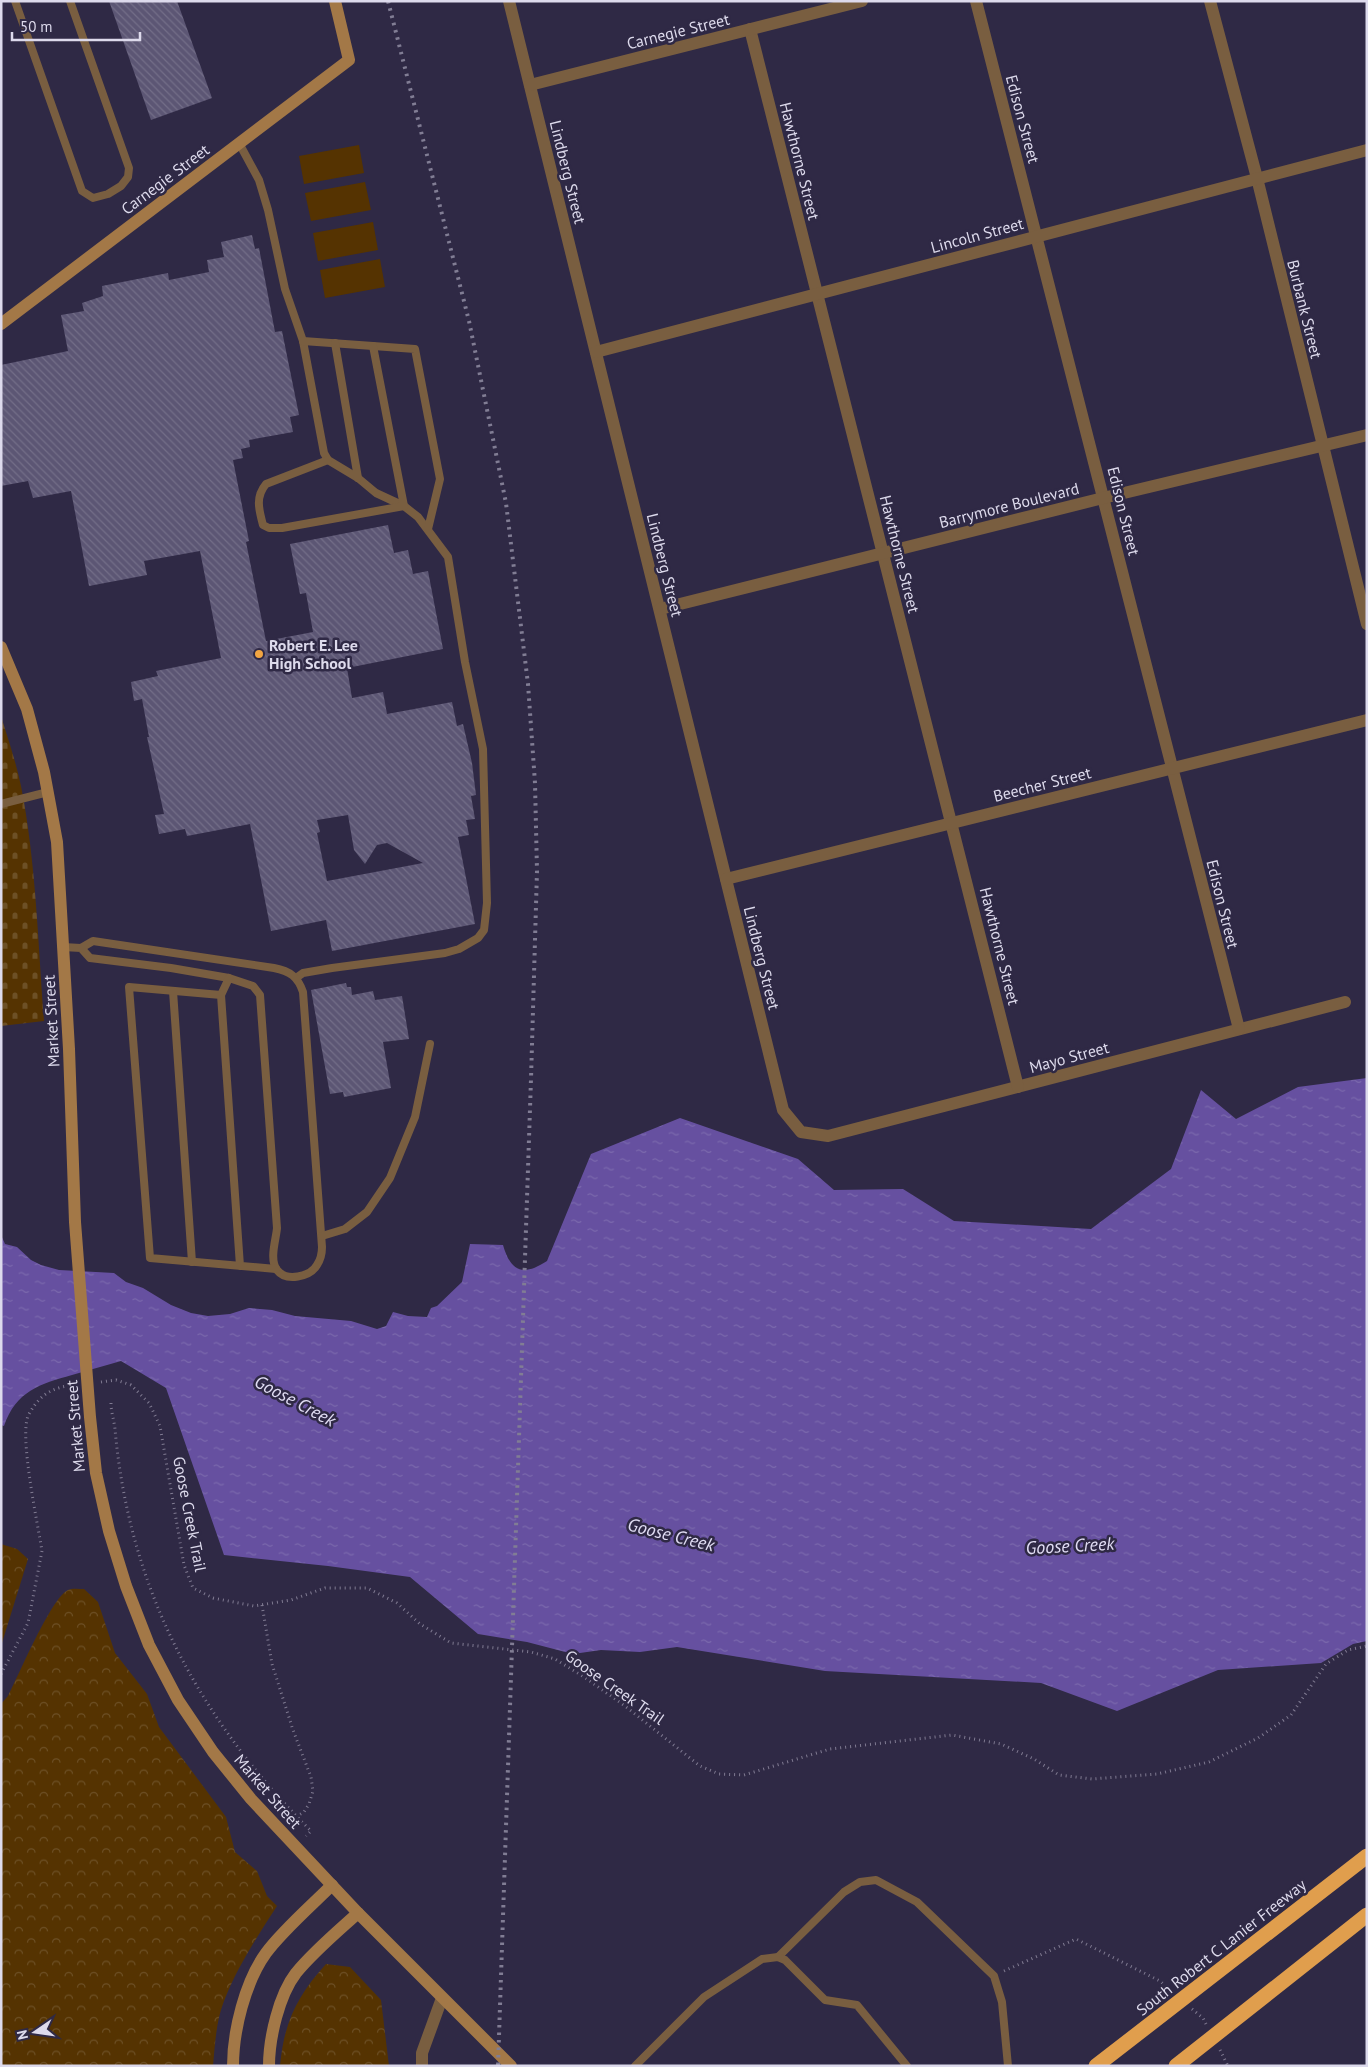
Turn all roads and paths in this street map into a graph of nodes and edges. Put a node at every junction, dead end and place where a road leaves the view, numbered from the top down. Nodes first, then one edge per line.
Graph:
1 (15, 1) edge
2 (70, 1) edge
3 (335, 1) edge
4 (509, 1) edge
5 (862, 1) edge
6 (976, 1) edge
7 (1210, 1) edge
8 (750, 29) junction
9 (530, 85) junction
10 (239, 143) junction
11 (1367, 150) edge
12 (1257, 178) junction
13 (1037, 236) junction
14 (817, 294) junction
15 (1, 324) edge
16 (303, 341) junction
17 (335, 343) junction
18 (373, 346) junction
19 (596, 352) junction
20 (1367, 435) edge
21 (1322, 446) junction
22 (328, 460) junction
23 (358, 478) junction
24 (1103, 498) junction
25 (404, 506) junction
26 (428, 529) junction
27 (883, 553) junction
28 (660, 610) junction
29 (1367, 624) edge
30 (1, 646) edge
31 (1367, 720) edge
32 (1172, 768) junction
33 (48, 792) junction
34 (1, 804) edge
35 (952, 823) junction
36 (726, 879) junction
37 (63, 947) junction
38 (81, 948) junction
39 (229, 978) junction
40 (296, 978) junction
41 (173, 991) junction
42 (221, 995) junction
43 (1345, 1002) dead end
44 (1239, 1029) junction
45 (430, 1044) dead end
46 (1018, 1087) junction
47 (801, 1132) joint
48 (322, 1236) junction
49 (192, 1262) junction
50 (240, 1266) junction
51 (276, 1269) junction
52 (96, 1382) dead end
53 (76, 1384) dead end
54 (111, 1403) dead end
55 (262, 1605) junction
56 (1367, 1646) edge
57 (1, 1674) edge
58 (296, 1816) junction
59 (296, 1847) junction
60 (1367, 1856) edge
61 (332, 1885) junction
62 (358, 1913) junction
63 (1367, 1915) edge
64 (778, 1957) junction
65 (994, 1976) junction
66 (1174, 1994) dead end
67 (442, 1998) junction
68 (1189, 2006) dead end
69 (1208, 2026) dead end
70 (1216, 2042) dead end
71 (233, 2066) edge
72 (268, 2066) edge
73 (422, 2066) edge
74 (510, 2066) edge
75 (635, 2066) edge
76 (907, 2066) edge
77 (1008, 2066) edge
78 (1096, 2066) edge
79 (1176, 2066) edge
80 (1228, 2066) edge

1 - 2 lane
3 - 10 main road, Carnegie Street
4 - 9 street, Lindberg Street
5 - 8 street, Carnegie Street
6 - 13 street, Edison Street
7 - 12 street, Burbank Street
8 - 9 street, Carnegie Street
8 - 14 street, Hawthorne Street
9 - 19 street, Lindberg Street
10 - 15 main road, Carnegie Street
10 - 16 lane
11 - 12 street, Lincoln Street
12 - 13 street, Lincoln Street
12 - 21 street, Burbank Street
13 - 14 street, Lincoln Street
13 - 24 street, Edison Street
14 - 19 street, Lincoln Street
14 - 27 street, Hawthorne Street
16 - 17 lane
16 - 22 lane
17 - 18 lane
17 - 23 lane
18 - 25 lane
18 - 26 lane
19 - 28 street, Lindberg Street
20 - 21 street, Barrymore Boulevard
21 - 24 street, Barrymore Boulevard
21 - 29 street, Burbank Street
22 - 23 lane
22 - 25 lane
23 - 25 lane
24 - 27 street, Barrymore Boulevard
24 - 32 street, Edison Street
25 - 26 lane
26 - 40 lane
27 - 28 street, Barrymore Boulevard
27 - 35 street, Hawthorne Street
28 - 36 street, Lindberg Street
30 - 33 main road, Market Street
31 - 32 street, Beecher Street
32 - 35 street, Beecher Street
32 - 44 street, Edison Street
33 - 34 lane
33 - 37 main road, Market Street
35 - 36 street, Beecher Street
35 - 46 street, Hawthorne Street
36 - 47 street, Lindberg Street
37 - 38 lane
37 - 59 main road, Market Street
38 - 39 lane
38 - 40 lane
39 - 42 lane
39 - 51 lane
40 - 48 lane
41 - 42 lane
41 - 49 lane
41 - 49 lane
42 - 50 lane
43 - 44 street, Mayo Street
44 - 46 street, Mayo Street
45 - 48 lane
46 - 47 street, Mayo Street
48 - 51 lane
49 - 50 lane
50 - 51 lane
52 - 55 path, Goose Creek Trail
53 - 57 path
54 - 58 path
55 - 56 path, Goose Creek Trail
55 - 58 path
58 - 59 path
59 - 61 main road, Market Street
60 - 78 highway, South Robert C Lanier Freeway
61 - 62 main road, Market Street
61 - 71 main road
62 - 67 main road, Market Street
62 - 72 main road
63 - 79 highway
64 - 65 lane
64 - 75 lane
64 - 76 lane
65 - 66 path
65 - 77 lane
67 - 73 street
67 - 74 main road, Market Street
68 - 69 path
70 - 80 path

